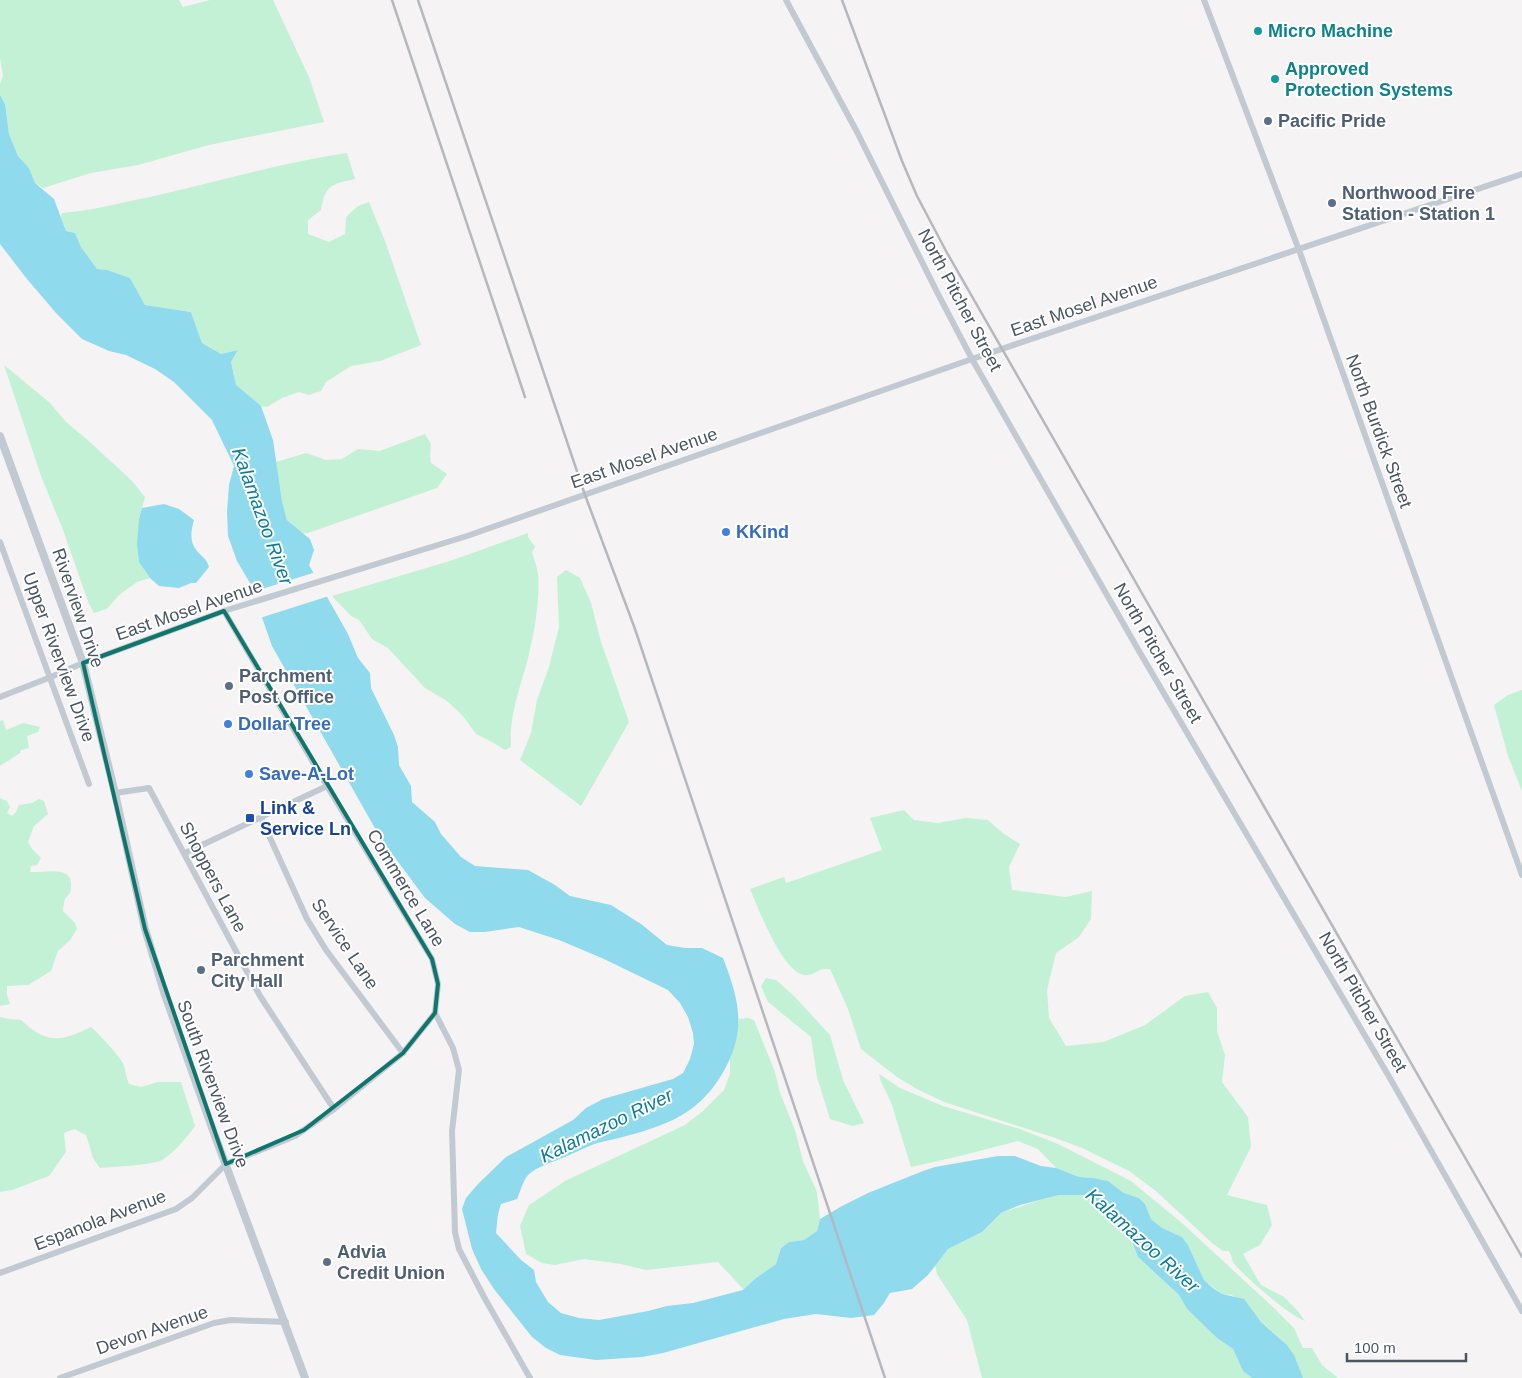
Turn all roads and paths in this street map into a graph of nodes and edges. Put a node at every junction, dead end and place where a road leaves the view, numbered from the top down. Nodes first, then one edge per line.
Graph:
1 (786, 0) edge
2 (1204, 0) edge
3 (1522, 174) edge
4 (1299, 250) junction
5 (972, 359) junction
6 (0, 436) edge
7 (0, 542) edge
8 (224, 611) junction
9 (83, 662) junction
10 (51, 677) junction
11 (0, 697) edge
12 (90, 784) dead end
13 (327, 786) junction
14 (115, 792) junction
15 (261, 818) junction
16 (185, 854) junction
17 (1522, 875) edge
18 (435, 1013) junction
19 (403, 1053) junction
20 (334, 1109) junction
21 (226, 1164) junction
22 (0, 1273) edge
23 (1522, 1311) edge
24 (286, 1322) junction
25 (60, 1378) edge
26 (306, 1378) edge
27 (530, 1378) edge

1 - 5 street, North Pitcher Street
2 - 4 street, North Burdick Street
3 - 4 street, East Mosel Avenue
4 - 5 street, East Mosel Avenue
4 - 17 street, North Burdick Street
5 - 8 street, East Mosel Avenue
5 - 23 street, North Pitcher Street
6 - 9 street, Riverview Drive
7 - 10 street, Upper Riverview Drive
8 - 9 street, East Mosel Avenue
8 - 13 street, Commerce Lane
9 - 10 street, East Mosel Avenue
9 - 14 street, Riverview Drive
10 - 11 street, East Mosel Avenue
10 - 12 street, Upper Riverview Drive
13 - 15 street
13 - 18 street, Commerce Lane
14 - 16 street, Shoppers Lane
14 - 21 street, South Riverview Drive
15 - 16 street
15 - 19 street, Service Lane
16 - 20 street, Shoppers Lane
18 - 19 street
18 - 27 street
19 - 20 street
20 - 21 street
21 - 22 street, Espanola Avenue
21 - 24 street, South Riverview Drive
24 - 25 street, Devon Avenue
24 - 26 street, South Riverview Drive

